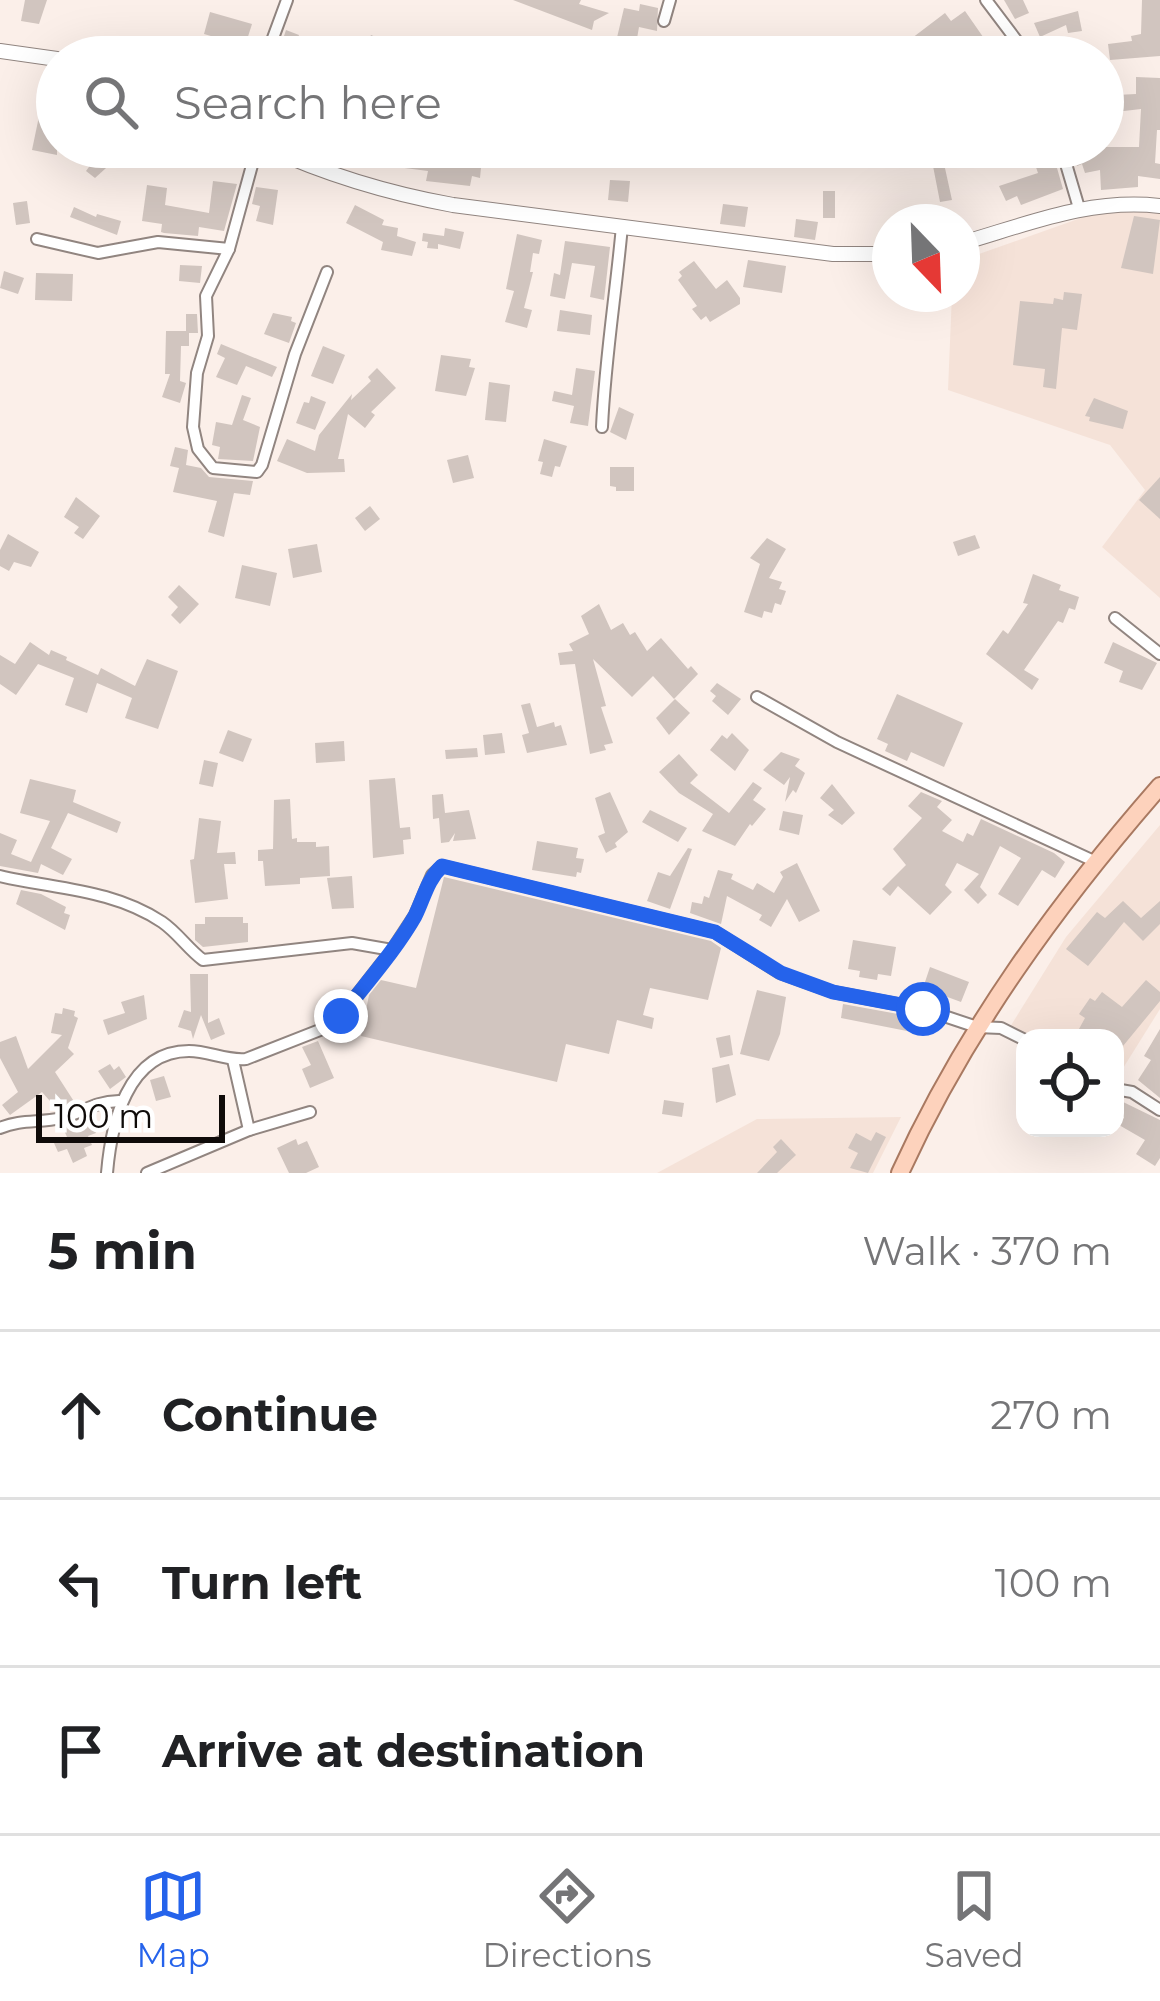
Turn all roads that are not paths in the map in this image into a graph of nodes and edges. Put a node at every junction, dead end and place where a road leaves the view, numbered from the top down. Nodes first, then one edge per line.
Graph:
1 (286, 0) edge
2 (670, 0) edge
3 (986, 0) edge
4 (664, 21) dead end
5 (273, 36) edge
6 (1013, 36) edge
7 (0, 51) edge
8 (36, 56) edge
9 (254, 168) edge
10 (311, 168) edge
11 (1067, 168) edge
12 (1160, 206) edge
13 (1079, 208) junction
14 (622, 226) junction
15 (980, 238) edge
16 (37, 239) dead end
17 (229, 249) junction
18 (872, 254) edge
19 (327, 272) dead end
20 (602, 427) dead end
21 (1115, 617) dead end
22 (1160, 654) edge
23 (757, 697) dead end
24 (1160, 786) edge
25 (1096, 862) junction
26 (0, 876) edge
27 (392, 950) junction
28 (976, 1027) junction
29 (1016, 1036) edge
30 (233, 1060) junction
31 (1124, 1091) edge
32 (119, 1101) junction
33 (1160, 1109) edge
34 (310, 1112) dead end
35 (0, 1128) edge
36 (249, 1130) junction
37 (107, 1173) edge
38 (147, 1173) edge
39 (900, 1173) edge

1 - 5 street
2 - 4 street
3 - 6 street
7 - 8 main road
9 - 17 street
10 - 14 main road
11 - 13 street
12 - 13 main road
13 - 15 main road
14 - 18 main road
14 - 20 street
16 - 17 street
17 - 19 street
21 - 22 street
23 - 25 street
24 - 25 main road
25 - 28 main road
26 - 27 street
27 - 28 street
27 - 30 street
28 - 29 street
28 - 39 main road
30 - 32 street
30 - 36 street
31 - 33 street
32 - 35 street
32 - 37 street
34 - 36 street
36 - 38 street

